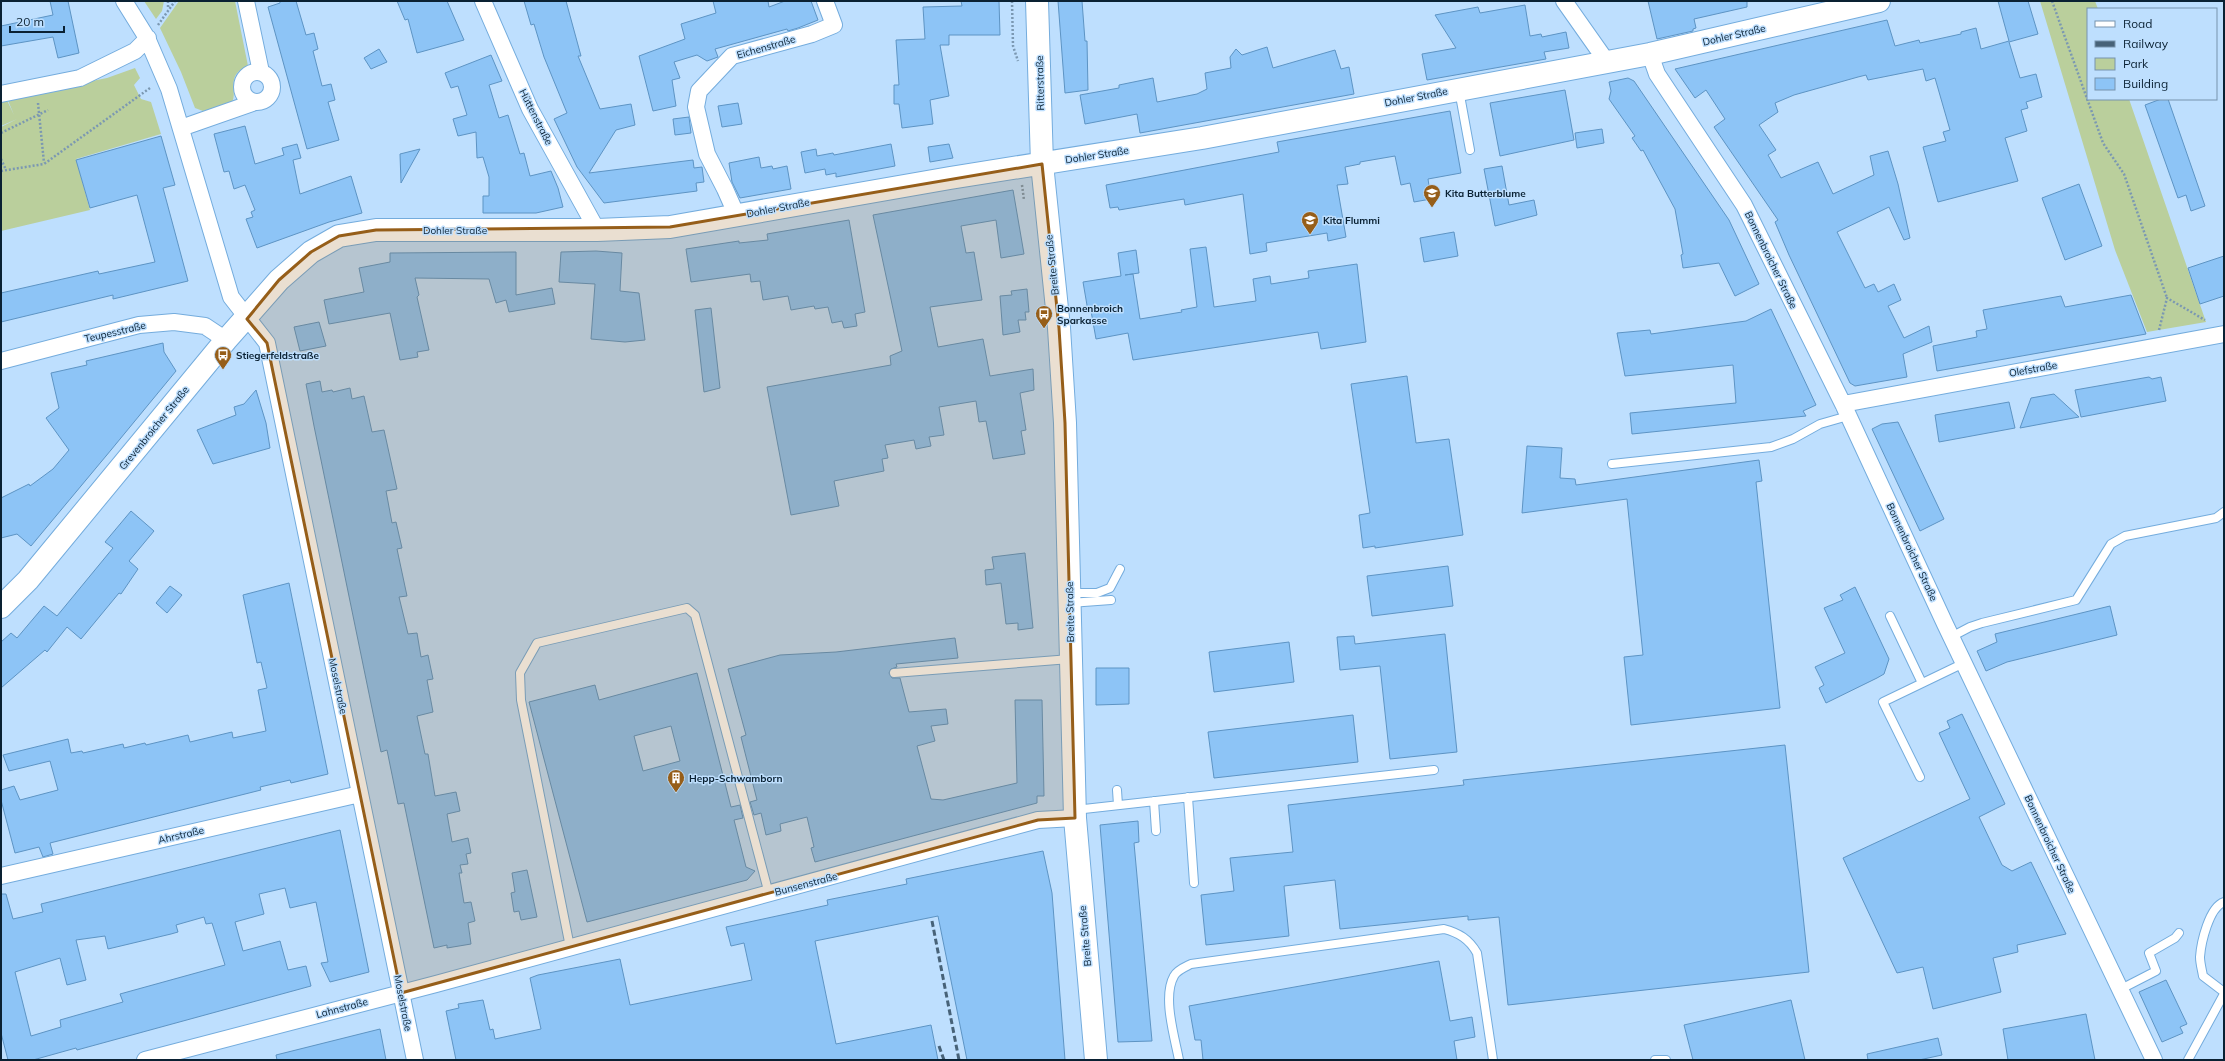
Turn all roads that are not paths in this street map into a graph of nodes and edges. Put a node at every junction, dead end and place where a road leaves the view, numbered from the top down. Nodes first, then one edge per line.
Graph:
1 (124, 1) edge
2 (246, 1) edge
3 (483, 1) edge
4 (825, 1) edge
5 (1037, 1) edge
6 (1564, 1) edge
7 (1879, 1) edge
8 (152, 33) junction
9 (1650, 54) junction
10 (1607, 62) junction
11 (261, 72) junction
12 (1458, 89) junction
13 (1, 94) edge
14 (255, 102) junction
15 (181, 128) junction
16 (1470, 150) dead end
17 (1042, 164) junction
18 (737, 216) junction
19 (597, 230) junction
20 (311, 252) joint
21 (247, 318) junction
22 (2224, 334) edge
23 (226, 340) junction
24 (1, 361) edge
25 (1846, 410) junction
26 (1612, 464) dead end
27 (2224, 512) edge
28 (1120, 569) dead end
29 (1069, 598) junction
30 (1111, 600) dead end
31 (1, 608) edge
32 (1890, 616) dead end
33 (1951, 637) junction
34 (1071, 659) junction
35 (1964, 663) junction
36 (894, 673) dead end
37 (1922, 683) junction
38 (1434, 770) dead end
39 (1920, 777) dead end
40 (1117, 790) dead end
41 (360, 794) junction
42 (1188, 797) junction
43 (1154, 801) junction
44 (1118, 805) junction
45 (1075, 814) junction
46 (1156, 831) dead end
47 (1, 876) edge
48 (1194, 883) dead end
49 (769, 894) junction
50 (2224, 902) edge
51 (2179, 933) dead end
52 (570, 946) junction
53 (538, 955) joint
54 (2119, 990) junction
55 (401, 993) junction
56 (2224, 993) edge
57 (145, 1060) edge
58 (415, 1060) edge
59 (1096, 1060) edge
60 (1179, 1060) edge
61 (1492, 1060) edge
62 (1655, 1060) edge
63 (1666, 1060) edge
64 (2154, 1060) edge
65 (2188, 1060) edge

1 - 8 street
2 - 11 street
3 - 19 street, Hüttenstraße
4 - 18 street, Eichenstraße
5 - 17 main road, Ritterstraße
6 - 10 street
7 - 9 main road, Dohler Straße
8 - 13 street
8 - 15 street
9 - 10 main road, Dohler Straße
9 - 25 street, Bonnenbroicher Straße
10 - 12 main road, Dohler Straße
11 - 14 street
11 - 14 street
12 - 16 lane
12 - 17 main road, Dohler Straße
14 - 15 street
15 - 21 street
17 - 18 main road, Dohler Straße
17 - 29 main road, Breite Straße
18 - 19 main road, Dohler Straße
19 - 20 main road, Dohler Straße
20 - 21 main road, Grevenbroicher Straße
21 - 23 main road, Grevenbroicher Straße
21 - 41 street, Moselstraße
22 - 25 street, Olefstraße
23 - 24 street, Teupesstraße
23 - 31 main road, Grevenbroicher Straße
25 - 26 lane
25 - 33 street, Bonnenbroicher Straße
27 - 33 lane
28 - 29 lane
29 - 30 lane
29 - 34 main road, Breite Straße
32 - 37 lane
33 - 35 street, Bonnenbroicher Straße
34 - 36 lane
34 - 45 main road, Breite Straße
35 - 37 lane
35 - 54 street, Bonnenbroicher Straße
37 - 39 lane
38 - 42 lane
40 - 44 lane
41 - 47 street, Ahrstraße
41 - 55 street, Moselstraße
42 - 43 lane
42 - 48 lane
43 - 44 lane
43 - 46 lane
44 - 45 lane
45 - 49 street, Bunsenstraße
45 - 59 main road, Breite Straße
49 - 52 street, Bunsenstraße
49 - 52 lane
50 - 56 lane
51 - 54 lane
52 - 53 street, Bunsenstraße
53 - 55 street, Lahnstraße
54 - 64 street, Bonnenbroicher Straße
55 - 57 street, Lahnstraße
55 - 58 street, Moselstraße
56 - 65 lane
60 - 61 lane
62 - 63 lane

